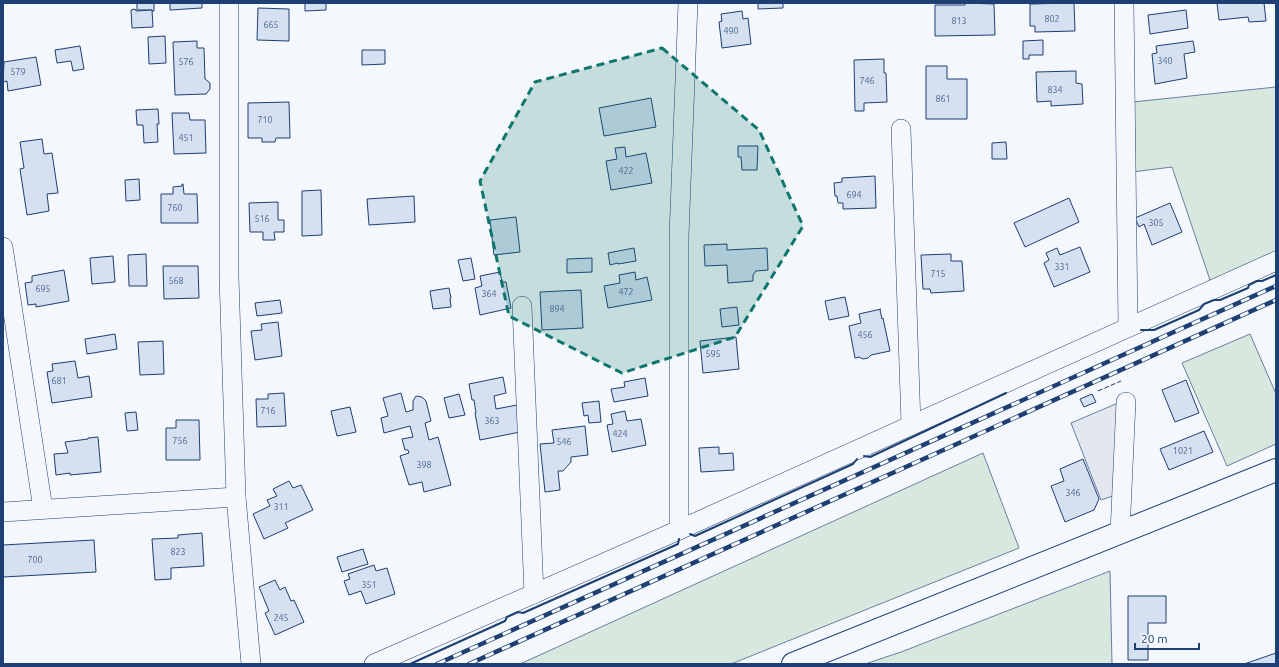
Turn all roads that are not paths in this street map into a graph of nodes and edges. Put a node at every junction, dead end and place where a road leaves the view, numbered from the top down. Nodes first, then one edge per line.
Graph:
1 (229, 3) edge
2 (688, 3) edge
3 (1124, 3) edge
4 (901, 129) dead end
5 (3, 247) edge
6 (1276, 261) edge
7 (522, 306) dead end
8 (1128, 327) junction
9 (1126, 402) dead end
10 (911, 425) junction
11 (1276, 470) edge
12 (236, 497) junction
13 (43, 509) junction
14 (3, 512) edge
15 (679, 530) junction
16 (1120, 533) junction
17 (534, 594) junction
18 (251, 664) edge
19 (374, 664) edge
20 (793, 664) edge

1 - 12 street
2 - 15 street
3 - 8 street
4 - 10 street
5 - 13 street
6 - 8 street
7 - 17 street
8 - 10 street
9 - 16 street
10 - 15 street
11 - 16 main road
12 - 13 street
12 - 18 street
13 - 14 street
15 - 17 street
16 - 20 main road
17 - 19 street

